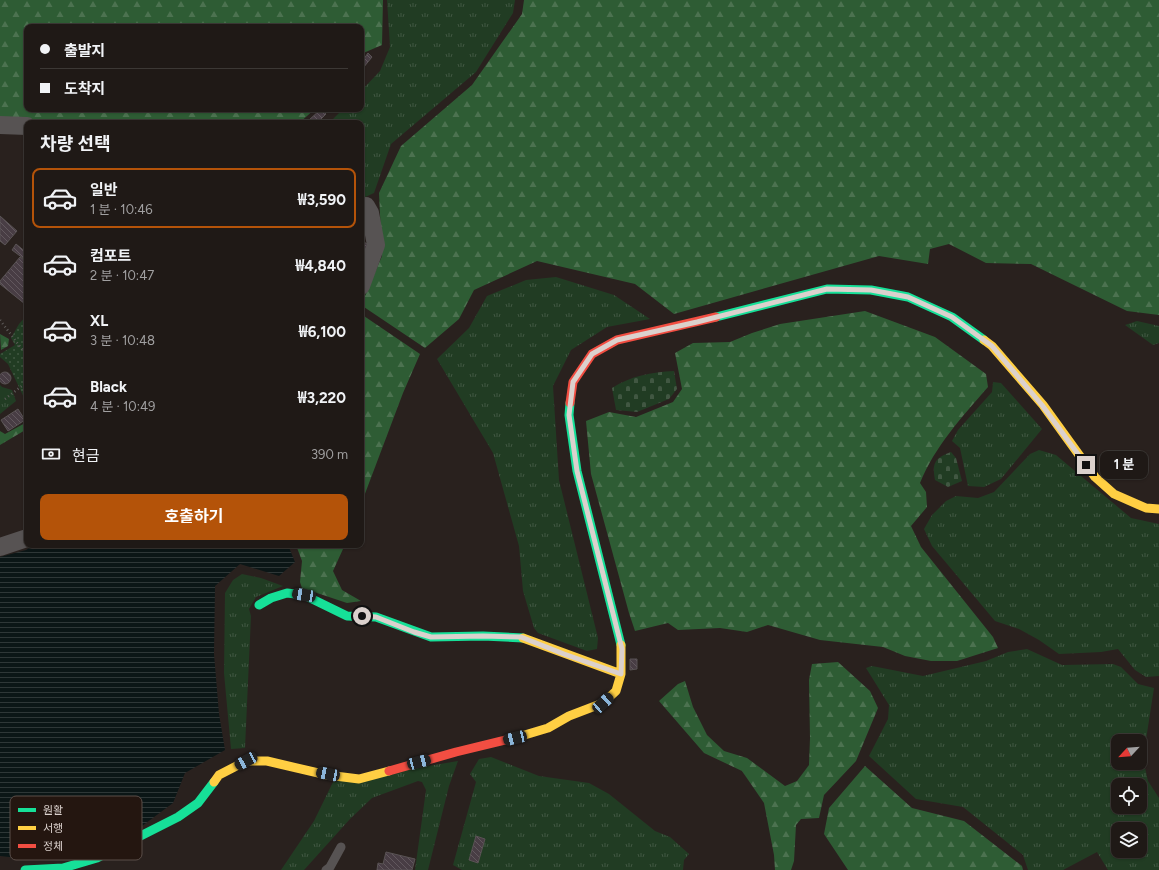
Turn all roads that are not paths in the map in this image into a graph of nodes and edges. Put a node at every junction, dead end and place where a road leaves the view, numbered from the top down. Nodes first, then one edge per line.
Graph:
1 (0, 126) edge
2 (24, 126) edge
3 (366, 206) dead end
4 (364, 278) edge
5 (1159, 509) edge
6 (24, 539) edge
7 (0, 547) edge
8 (258, 604) dead end
9 (621, 674) junction
10 (142, 836) edge
11 (341, 847) dead end
12 (92, 860) edge
13 (76, 867) edge
14 (24, 870) edge
15 (326, 870) edge

1 - 2 street
3 - 4 street
5 - 9 street
6 - 7 street
8 - 9 street
9 - 10 street
11 - 15 lane
12 - 13 street
13 - 14 street

